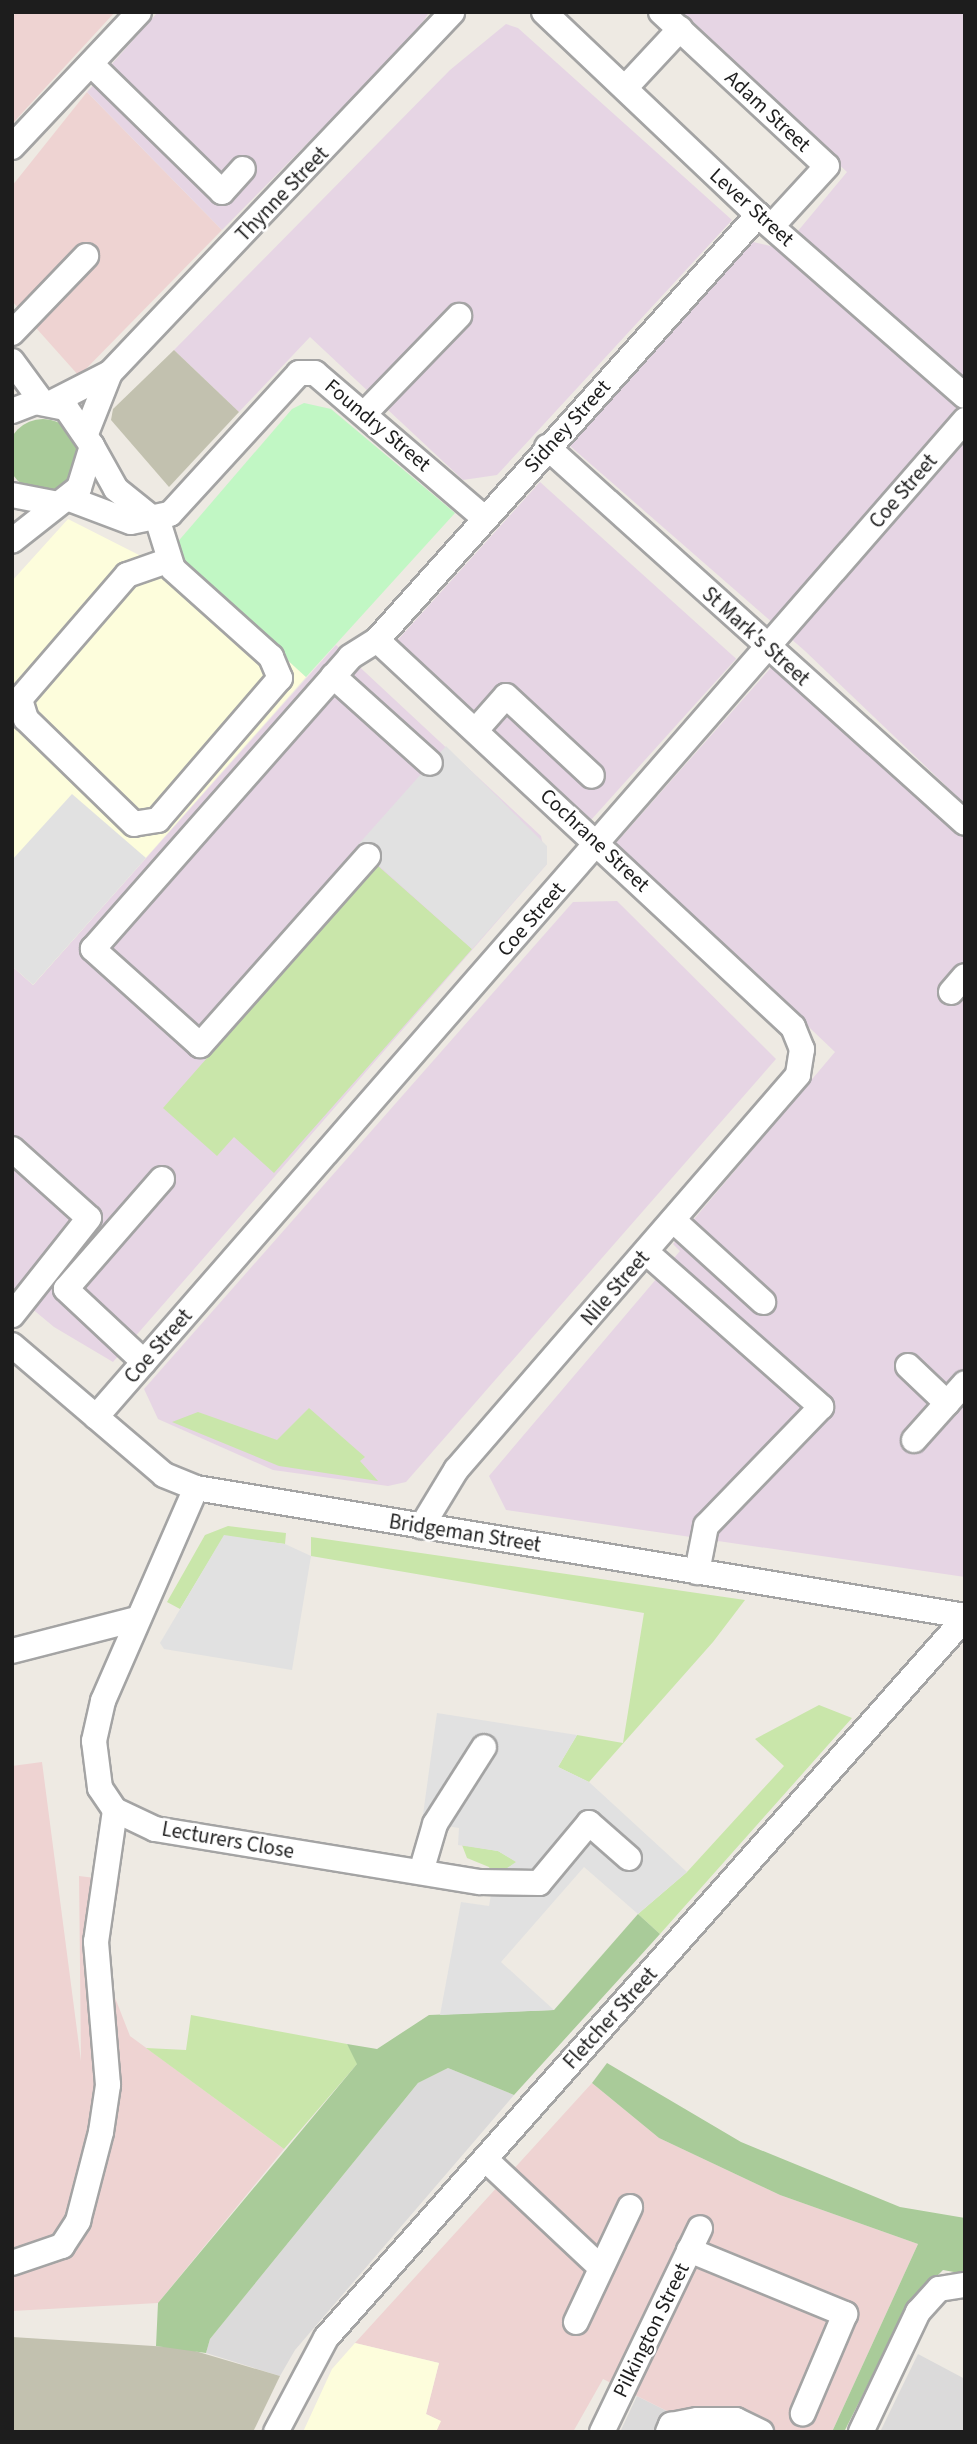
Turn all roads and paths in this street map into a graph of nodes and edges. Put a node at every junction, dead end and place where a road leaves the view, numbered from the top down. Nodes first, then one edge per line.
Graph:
1 (139, 12) edge
2 (452, 12) edge
3 (544, 12) edge
4 (662, 12) edge
5 (680, 29) junction
6 (90, 64) junction
7 (625, 88) junction
8 (12, 146) edge
9 (243, 169) dead end
10 (765, 220) junction
11 (86, 256) dead end
12 (458, 316) dead end
13 (12, 333) edge
14 (12, 362) edge
15 (110, 373) junction
16 (965, 396) edge
17 (46, 402) junction
18 (12, 411) edge
19 (366, 412) junction
20 (965, 420) edge
21 (90, 439) junction
22 (547, 447) junction
23 (12, 495) edge
24 (60, 501) junction
25 (484, 517) junction
26 (154, 518) junction
27 (12, 541) edge
28 (167, 561) junction
29 (377, 640) junction
30 (767, 647) junction
31 (333, 676) junction
32 (476, 730) junction
33 (430, 764) dead end
34 (592, 776) dead end
35 (965, 823) edge
36 (598, 841) junction
37 (368, 856) dead end
38 (802, 1049) joint
39 (12, 1149) edge
40 (163, 1179) dead end
41 (673, 1220) junction
42 (646, 1252) junction
43 (763, 1302) dead end
44 (12, 1315) edge
45 (12, 1345) edge
46 (144, 1362) junction
47 (908, 1366) dead end
48 (965, 1383) edge
49 (947, 1403) junction
50 (96, 1417) junction
51 (914, 1440) dead end
52 (196, 1488) junction
53 (422, 1526) junction
54 (697, 1572) junction
55 (965, 1617) edge
56 (137, 1619) junction
57 (12, 1651) edge
58 (484, 1746) dead end
59 (114, 1810) junction
60 (629, 1858) dead end
61 (421, 1872) junction
62 (485, 2160) junction
63 (630, 2207) dead end
64 (700, 2228) dead end
65 (689, 2250) junction
66 (12, 2263) edge
67 (601, 2268) junction
68 (965, 2285) edge
69 (576, 2322) dead end
70 (803, 2413) dead end
71 (276, 2432) edge
72 (602, 2432) edge
73 (668, 2432) edge
74 (761, 2432) edge
75 (861, 2432) edge

1 - 6 street
2 - 15 street, Thynne Street
3 - 7 street, Lever Street
4 - 5 street, Adam Street
5 - 7 street
5 - 10 street, Adam Street
6 - 8 street
6 - 9 street
7 - 10 street, Lever Street
10 - 16 street, Lever Street
10 - 22 street, Sidney Street
11 - 13 street
12 - 19 street
14 - 17 street
15 - 17 street, Thynne Street
15 - 21 street, Thynne Street
17 - 18 street, Thynne Street
17 - 21 street
19 - 25 street, Foundry Street
19 - 26 street, Foundry Street
20 - 30 street, Coe Street
21 - 24 street, Thynne Street
21 - 26 street
22 - 25 street, Sidney Street
22 - 30 street, St Mark's Street
23 - 24 street
24 - 26 street
24 - 27 street, Thynne Street
25 - 29 street, Sidney Street
26 - 28 street
28 - 28 street
29 - 31 street, Sidney Street
29 - 32 street, Cochrane Street
30 - 35 street, St Mark's Street
30 - 36 street, Coe Street
31 - 33 street
31 - 37 street, Sidney Street
32 - 34 street
32 - 36 street, Cochrane Street
36 - 38 street, Cochrane Street
36 - 46 street, Coe Street
38 - 41 street, Nile Street
39 - 44 street
40 - 46 street
41 - 42 street, Nile Street
41 - 43 street
42 - 53 street, Nile Street
42 - 54 street
45 - 50 street, Bridgeman Street
46 - 50 street, Coe Street
47 - 49 street
48 - 49 street
49 - 51 street
50 - 52 street, Bridgeman Street
52 - 53 street, Bridgeman Street
52 - 56 street
53 - 54 street, Bridgeman Street
54 - 55 street, Bridgeman Street
55 - 62 street, Fletcher Street
56 - 57 street
56 - 59 street
58 - 61 street
59 - 61 street, Lecturers Close
59 - 66 street
60 - 61 street, Lecturers Close
62 - 67 street
62 - 71 street, Fletcher Street
63 - 67 street
64 - 65 street, Pilkington Street
65 - 70 street
65 - 72 street, Pilkington Street
67 - 69 street
68 - 75 street
73 - 74 street

